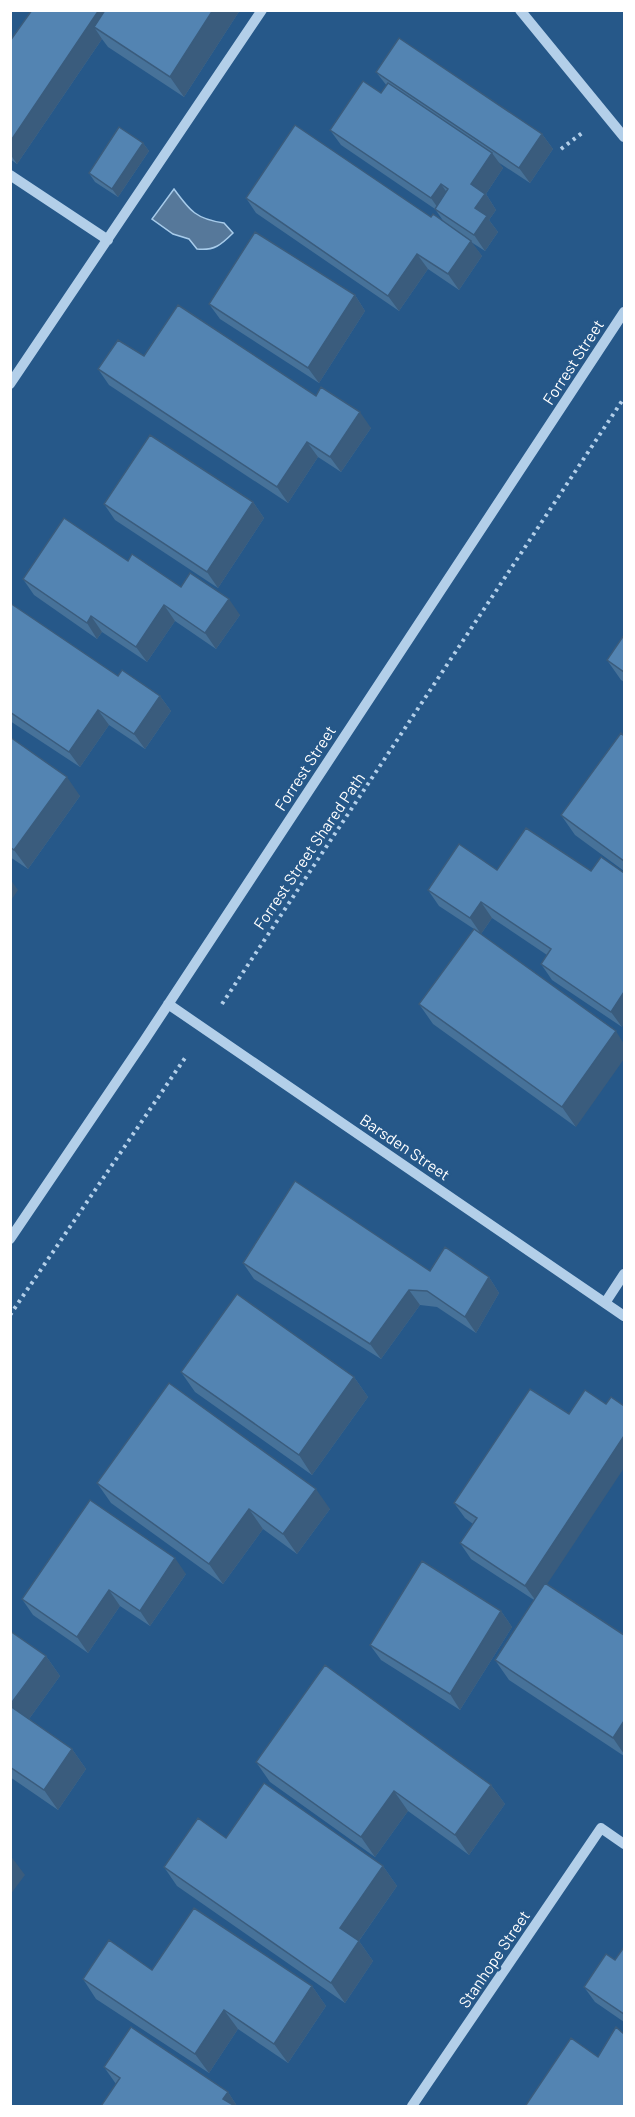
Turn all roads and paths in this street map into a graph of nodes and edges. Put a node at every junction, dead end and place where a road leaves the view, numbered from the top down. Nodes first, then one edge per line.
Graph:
1 (262, 10) edge
2 (520, 10) edge
3 (624, 137) edge
4 (10, 176) edge
5 (108, 240) junction
6 (624, 312) edge
7 (10, 384) edge
8 (624, 398) edge
9 (168, 1004) junction
10 (205, 1029) junction
11 (10, 1239) edge
12 (624, 1274) edge
13 (605, 1302) junction
14 (10, 1315) edge
15 (624, 1316) edge
16 (624, 1844) edge
17 (412, 2106) edge

1 - 5 street
2 - 3 street
4 - 5 street
5 - 7 street
6 - 9 street, Forrest Street
8 - 10 path, Forrest Street Shared Path
9 - 10 street, Barsden Street
9 - 11 street, Forrest Street
10 - 13 street, Barsden Street
10 - 14 path, Forrest Street Shared Path
12 - 13 street
13 - 15 street, Barsden Street
16 - 17 street, Stanhope Street

